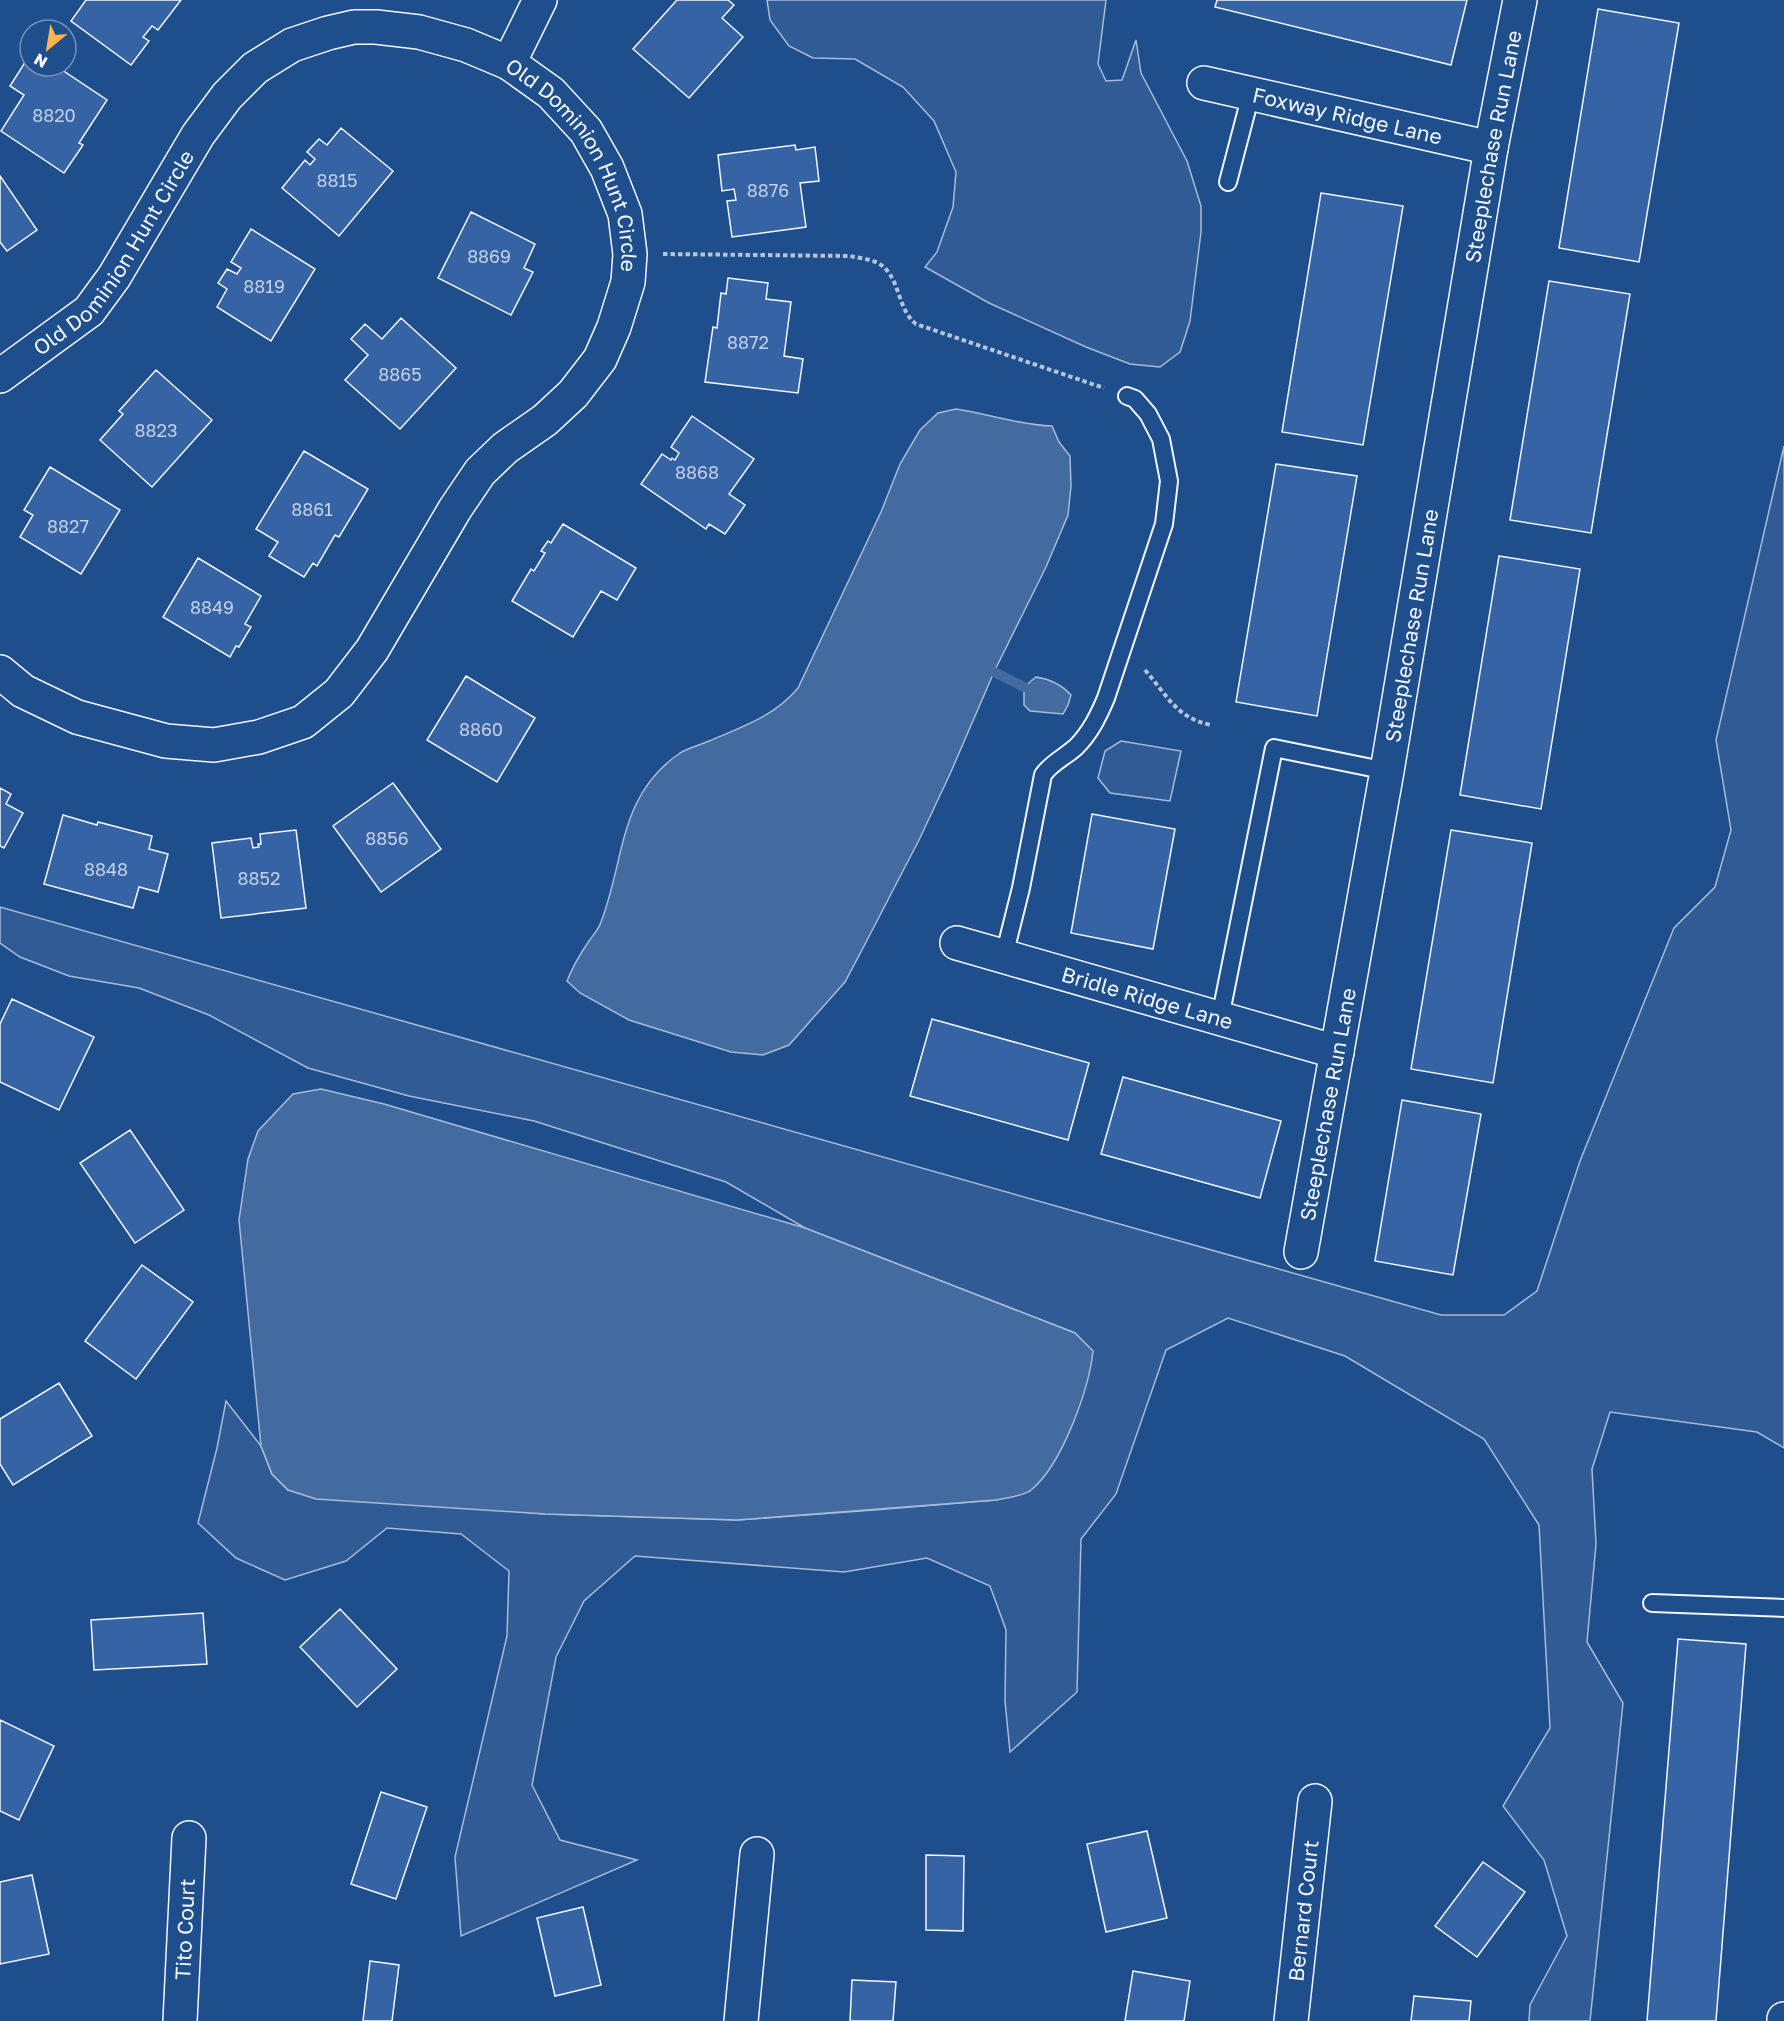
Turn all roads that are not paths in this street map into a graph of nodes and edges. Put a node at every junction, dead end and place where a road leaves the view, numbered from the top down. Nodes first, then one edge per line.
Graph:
1 (540, 0) edge
2 (1520, 0) edge
3 (509, 63) junction
4 (1204, 83) dead end
5 (1251, 94) junction
6 (1491, 148) junction
7 (1228, 182) dead end
8 (0, 376) edge
9 (1127, 396) road end
10 (0, 672) edge
11 (1387, 771) junction
12 (957, 943) dead end
13 (1004, 956) junction
14 (1220, 1018) junction
15 (1337, 1052) junction
16 (1301, 1252) dead end
17 (1652, 1603) dead end
18 (1784, 1608) edge
19 (1315, 1801) dead end
20 (189, 1838) dead end
21 (757, 1854) dead end
22 (180, 2021) edge
23 (741, 2021) edge
24 (1291, 2021) edge

1 - 3 street
2 - 6 street, Steeplechase Run Lane
3 - 8 street, Old Dominion Hunt Circle
3 - 10 street, Old Dominion Hunt Circle
4 - 5 street, Foxway Ridge Lane
5 - 6 street, Foxway Ridge Lane
5 - 7 lane
6 - 11 street, Steeplechase Run Lane
9 - 13 lane
11 - 14 lane
11 - 15 street, Steeplechase Run Lane
12 - 13 street, Bridle Ridge Lane
13 - 14 street, Bridle Ridge Lane
14 - 15 street, Bridle Ridge Lane
15 - 16 street, Steeplechase Run Lane
17 - 18 lane
19 - 24 street, Bernard Court
20 - 22 street, Tito Court
21 - 23 street

